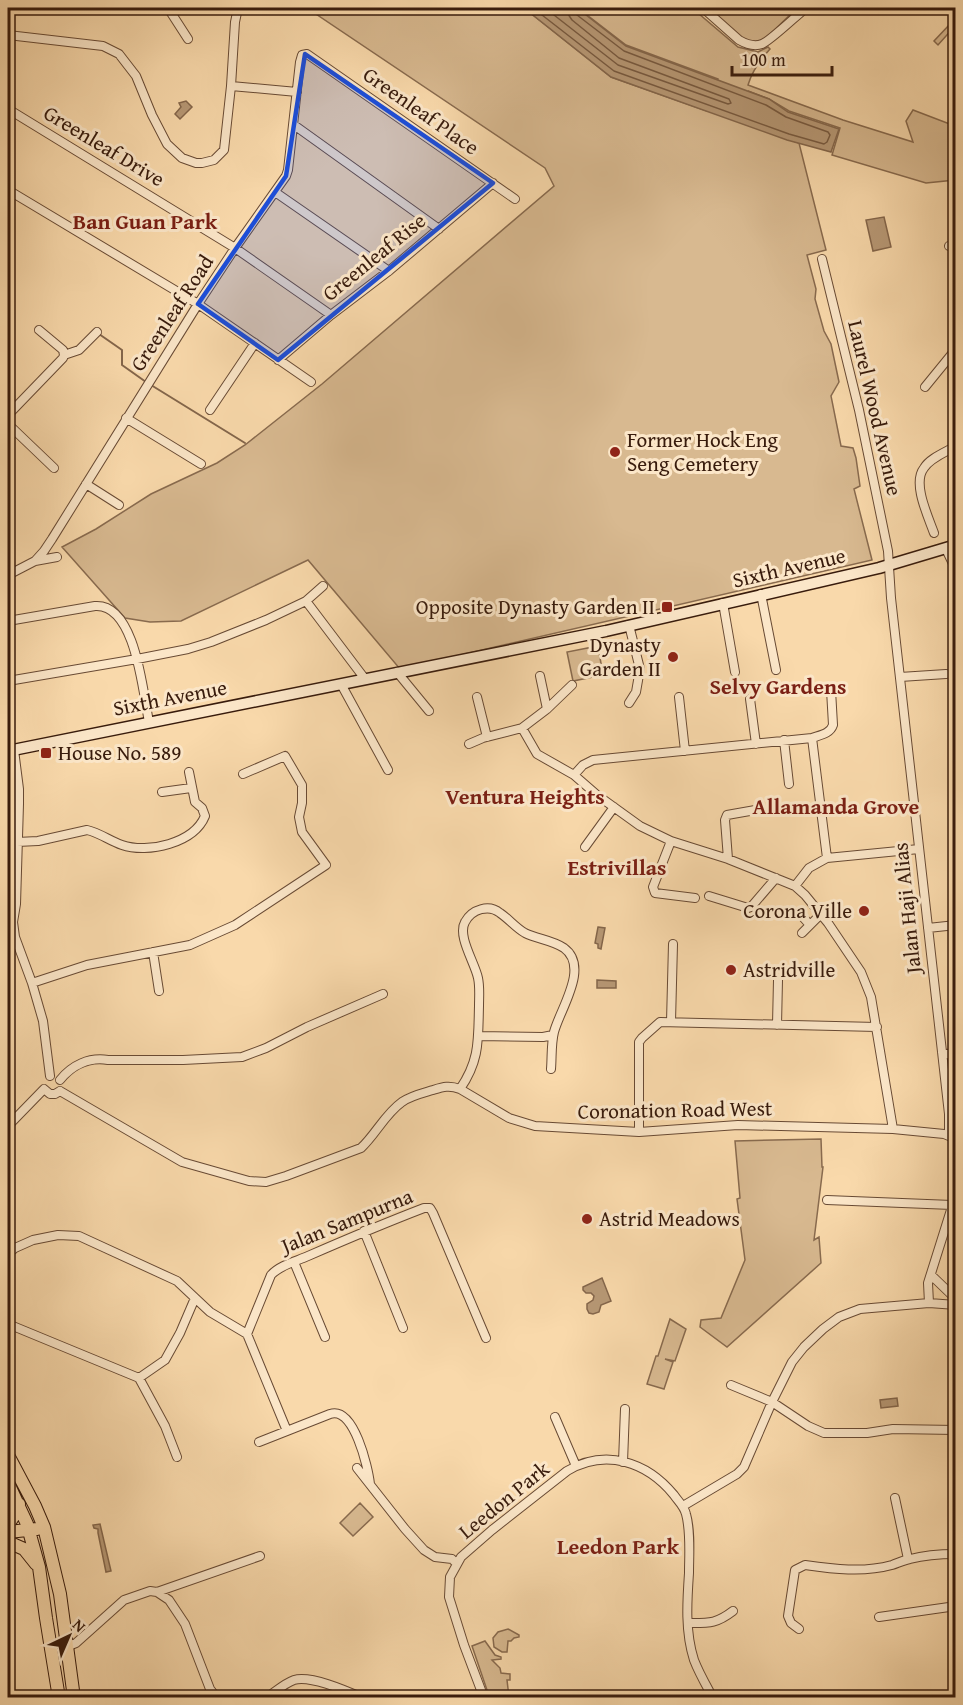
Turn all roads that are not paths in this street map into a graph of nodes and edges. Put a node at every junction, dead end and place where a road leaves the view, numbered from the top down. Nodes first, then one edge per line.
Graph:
1 (168, 8) edge
2 (238, 8) edge
3 (703, 8) edge
4 (806, 8) edge
5 (8, 35) edge
6 (188, 39) dead end
7 (307, 54) joint
8 (231, 86) junction
9 (297, 92) junction
10 (8, 109) edge
11 (294, 125) junction
12 (493, 183) junction
13 (8, 190) edge
14 (275, 192) junction
15 (515, 198) dead end
16 (439, 228) junction
17 (235, 248) junction
18 (822, 259) dead end
19 (389, 271) junction
20 (198, 304) junction
21 (331, 315) junction
22 (39, 330) dead end
23 (97, 332) dead end
24 (255, 343) junction
25 (956, 349) edge
26 (64, 355) junction
27 (278, 360) junction
28 (311, 382) dead end
29 (925, 387) dead end
30 (210, 410) dead end
31 (8, 415) edge
32 (126, 418) junction
33 (8, 424) edge
34 (956, 446) edge
35 (201, 464) dead end
36 (54, 468) dead end
37 (86, 484) junction
38 (119, 505) dead end
39 (934, 533) dead end
40 (951, 547) edge
41 (57, 557) dead end
42 (34, 561) junction
43 (888, 565) junction
44 (956, 570) edge
45 (8, 575) edge
46 (323, 586) dead end
47 (761, 594) junction
48 (306, 601) junction
49 (723, 603) junction
50 (8, 621) edge
51 (629, 625) junction
52 (137, 659) junction
53 (776, 670) dead end
54 (397, 672) junction
55 (735, 672) dead end
56 (946, 674) dead end
57 (540, 676) dead end
58 (900, 677) junction
59 (365, 679) junction
60 (8, 681) edge
61 (341, 684) junction
62 (572, 685) dead end
63 (831, 690) dead end
64 (477, 697) dead end
65 (679, 697) dead end
66 (750, 699) dead end
67 (629, 703) dead end
68 (547, 709) junction
69 (429, 711) dead end
70 (149, 722) junction
71 (522, 728) junction
72 (487, 737) junction
73 (812, 738) junction
74 (784, 740) junction
75 (469, 744) dead end
76 (756, 744) junction
77 (11, 750) edge
78 (685, 751) junction
79 (388, 770) dead end
80 (189, 772) dead end
81 (243, 774) dead end
82 (574, 775) junction
83 (789, 784) dead end
84 (191, 788) junction
85 (162, 792) dead end
86 (614, 807) junction
87 (760, 809) dead end
88 (671, 841) junction
89 (17, 843) junction
90 (585, 847) dead end
91 (919, 849) junction
92 (827, 858) junction
93 (728, 859) junction
94 (776, 878) junction
95 (795, 886) junction
96 (709, 896) dead end
97 (695, 898) dead end
98 (800, 914) dead end
99 (821, 914) junction
100 (810, 925) junction
101 (956, 925) edge
102 (928, 928) junction
103 (802, 933) dead end
104 (673, 944) dead end
105 (153, 952) junction
106 (778, 980) dead end
107 (32, 983) junction
108 (159, 991) dead end
109 (383, 994) dead end
110 (671, 1022) junction
111 (777, 1025) junction
112 (877, 1027) junction
113 (553, 1035) junction
114 (478, 1036) junction
115 (942, 1052) junction
116 (956, 1058) edge
117 (552, 1069) dead end
118 (50, 1076) junction
119 (60, 1080) junction
120 (44, 1089) junction
121 (460, 1089) junction
122 (60, 1091) junction
123 (8, 1126) edge
124 (893, 1129) junction
125 (639, 1132) junction
126 (952, 1137) edge
127 (956, 1194) edge
128 (827, 1200) dead end
129 (952, 1211) edge
130 (364, 1231) junction
131 (8, 1254) edge
132 (294, 1262) junction
133 (931, 1275) junction
134 (195, 1298) junction
135 (956, 1299) edge
136 (929, 1303) junction
137 (956, 1305) edge
138 (8, 1324) edge
139 (404, 1328) dead end
140 (247, 1334) junction
141 (325, 1337) dead end
142 (486, 1338) dead end
143 (139, 1378) junction
144 (730, 1384) dead end
145 (772, 1402) junction
146 (626, 1409) dead end
147 (555, 1417) dead end
148 (956, 1430) edge
149 (287, 1431) junction
150 (259, 1442) dead end
151 (8, 1455) edge
152 (177, 1457) dead end
153 (623, 1462) junction
154 (576, 1466) junction
155 (357, 1468) dead end
156 (8, 1483) edge
157 (370, 1484) junction
158 (895, 1497) dead end
159 (18, 1504) junction
160 (683, 1506) junction
161 (8, 1525) edge
162 (8, 1532) edge
163 (45, 1532) junction
164 (30, 1534) junction
165 (8, 1541) edge
166 (956, 1554) edge
167 (260, 1556) dead end
168 (908, 1559) junction
169 (457, 1564) junction
170 (39, 1567) junction
171 (157, 1593) junction
172 (956, 1606) edge
173 (733, 1611) dead end
174 (879, 1617) dead end
175 (688, 1623) junction
176 (799, 1629) dead end
177 (66, 1647) junction
178 (59, 1698) edge
179 (74, 1698) edge
180 (217, 1698) edge
181 (266, 1698) edge
182 (363, 1698) edge
183 (484, 1698) edge
184 (713, 1698) edge

1 - 6 street
2 - 8 street
3 - 4 street
5 - 8 street
7 - 9 street, Greenleaf Road
7 - 12 street, Greenleaf Place
8 - 9 street
9 - 11 street, Greenleaf Road
10 - 17 street, Greenleaf Drive
11 - 14 street, Greenleaf Road
11 - 16 street
12 - 15 street, Greenleaf Place
12 - 16 street, Greenleaf Rise
13 - 20 street
14 - 17 street, Greenleaf Road
14 - 19 street
16 - 19 street, Greenleaf Rise
17 - 20 street, Greenleaf Road
17 - 21 street, Greenleaf Drive
18 - 43 street, Laurel Wood Avenue
19 - 21 street, Greenleaf Rise
20 - 24 street
20 - 32 street, Greenleaf Road
21 - 27 street, Greenleaf Rise
22 - 26 street
23 - 26 street
24 - 27 street
24 - 30 street
25 - 29 street
26 - 31 street
27 - 28 street
32 - 35 street
32 - 37 street, Greenleaf Road
33 - 36 street
34 - 39 street
37 - 38 street
37 - 42 street, Greenleaf Road
40 - 43 main road, Sixth Avenue
40 - 44 street
41 - 42 street
42 - 45 street
43 - 47 main road, Sixth Avenue
43 - 58 street, Jalan Haji Alias
46 - 48 street
47 - 49 main road, Sixth Avenue
47 - 53 street
48 - 52 street
48 - 59 street
49 - 51 main road, Sixth Avenue
49 - 55 street
50 - 52 street
51 - 54 main road, Sixth Avenue
51 - 67 street
52 - 60 street
52 - 70 street
54 - 59 main road, Sixth Avenue
54 - 69 street
56 - 58 street
57 - 68 street
58 - 91 street, Jalan Haji Alias
59 - 61 main road, Sixth Avenue
61 - 70 main road, Sixth Avenue
61 - 79 street
62 - 68 street
63 - 73 street
64 - 72 street
65 - 78 street
66 - 76 street
68 - 71 street
70 - 77 main road, Sixth Avenue
71 - 72 street
71 - 82 street
72 - 75 street
73 - 74 street
73 - 92 street
74 - 76 street
74 - 83 street
76 - 78 street
77 - 89 street
78 - 82 street
80 - 84 street
81 - 105 street
82 - 86 street
84 - 85 street
84 - 89 street
86 - 88 street
86 - 90 street
87 - 93 street
88 - 93 street
88 - 97 street
89 - 107 street
91 - 92 street
91 - 102 street, Jalan Haji Alias
92 - 95 street
93 - 94 street
94 - 95 street
94 - 96 street
95 - 99 street
98 - 100 street
99 - 100 street
99 - 112 street
100 - 103 street
101 - 102 street
102 - 115 street, Jalan Haji Alias
104 - 110 street
105 - 107 street
105 - 108 street
106 - 111 street
107 - 118 street
109 - 119 street
110 - 111 street
110 - 125 street
111 - 112 street
112 - 124 street
113 - 114 street
113 - 114 street
113 - 117 street
114 - 121 street
115 - 116 street
115 - 126 street, Jalan Haji Alias
118 - 119 street
118 - 120 street
119 - 122 street
120 - 122 street
120 - 123 street
121 - 122 street
121 - 125 street, Coronation Road West
124 - 125 street, Coronation Road West
124 - 126 street, Coronation Road West
127 - 129 street
128 - 129 street
129 - 133 street
130 - 132 street, Jalan Sampurna
130 - 139 street
130 - 142 street, Jalan Sampurna
131 - 134 street
132 - 140 street, Jalan Sampurna
132 - 141 street
133 - 135 street
133 - 136 street
134 - 140 street
134 - 143 street
136 - 137 street
136 - 145 street
138 - 143 street
140 - 149 street
143 - 152 street
144 - 145 street
145 - 148 street
145 - 160 street
146 - 153 street
147 - 154 street, Leedon Park
149 - 150 street
149 - 157 street, Leedon Park
151 - 163 main road
153 - 154 street, Leedon Park
153 - 160 street, Leedon Park
154 - 169 street, Leedon Park
155 - 157 street, Leedon Park
156 - 159 main road
157 - 169 street, Leedon Park
158 - 168 street
159 - 161 main road
159 - 164 main road
160 - 175 street
162 - 164 main road
163 - 164 main road
163 - 177 main road
164 - 165 main road
164 - 170 main road
165 - 170 main road
166 - 168 street
167 - 171 street
168 - 176 street
169 - 183 street, Leedon Park
170 - 178 main road
171 - 177 street
171 - 180 street
172 - 174 street
173 - 175 street
175 - 184 street
177 - 179 main road
181 - 182 street

